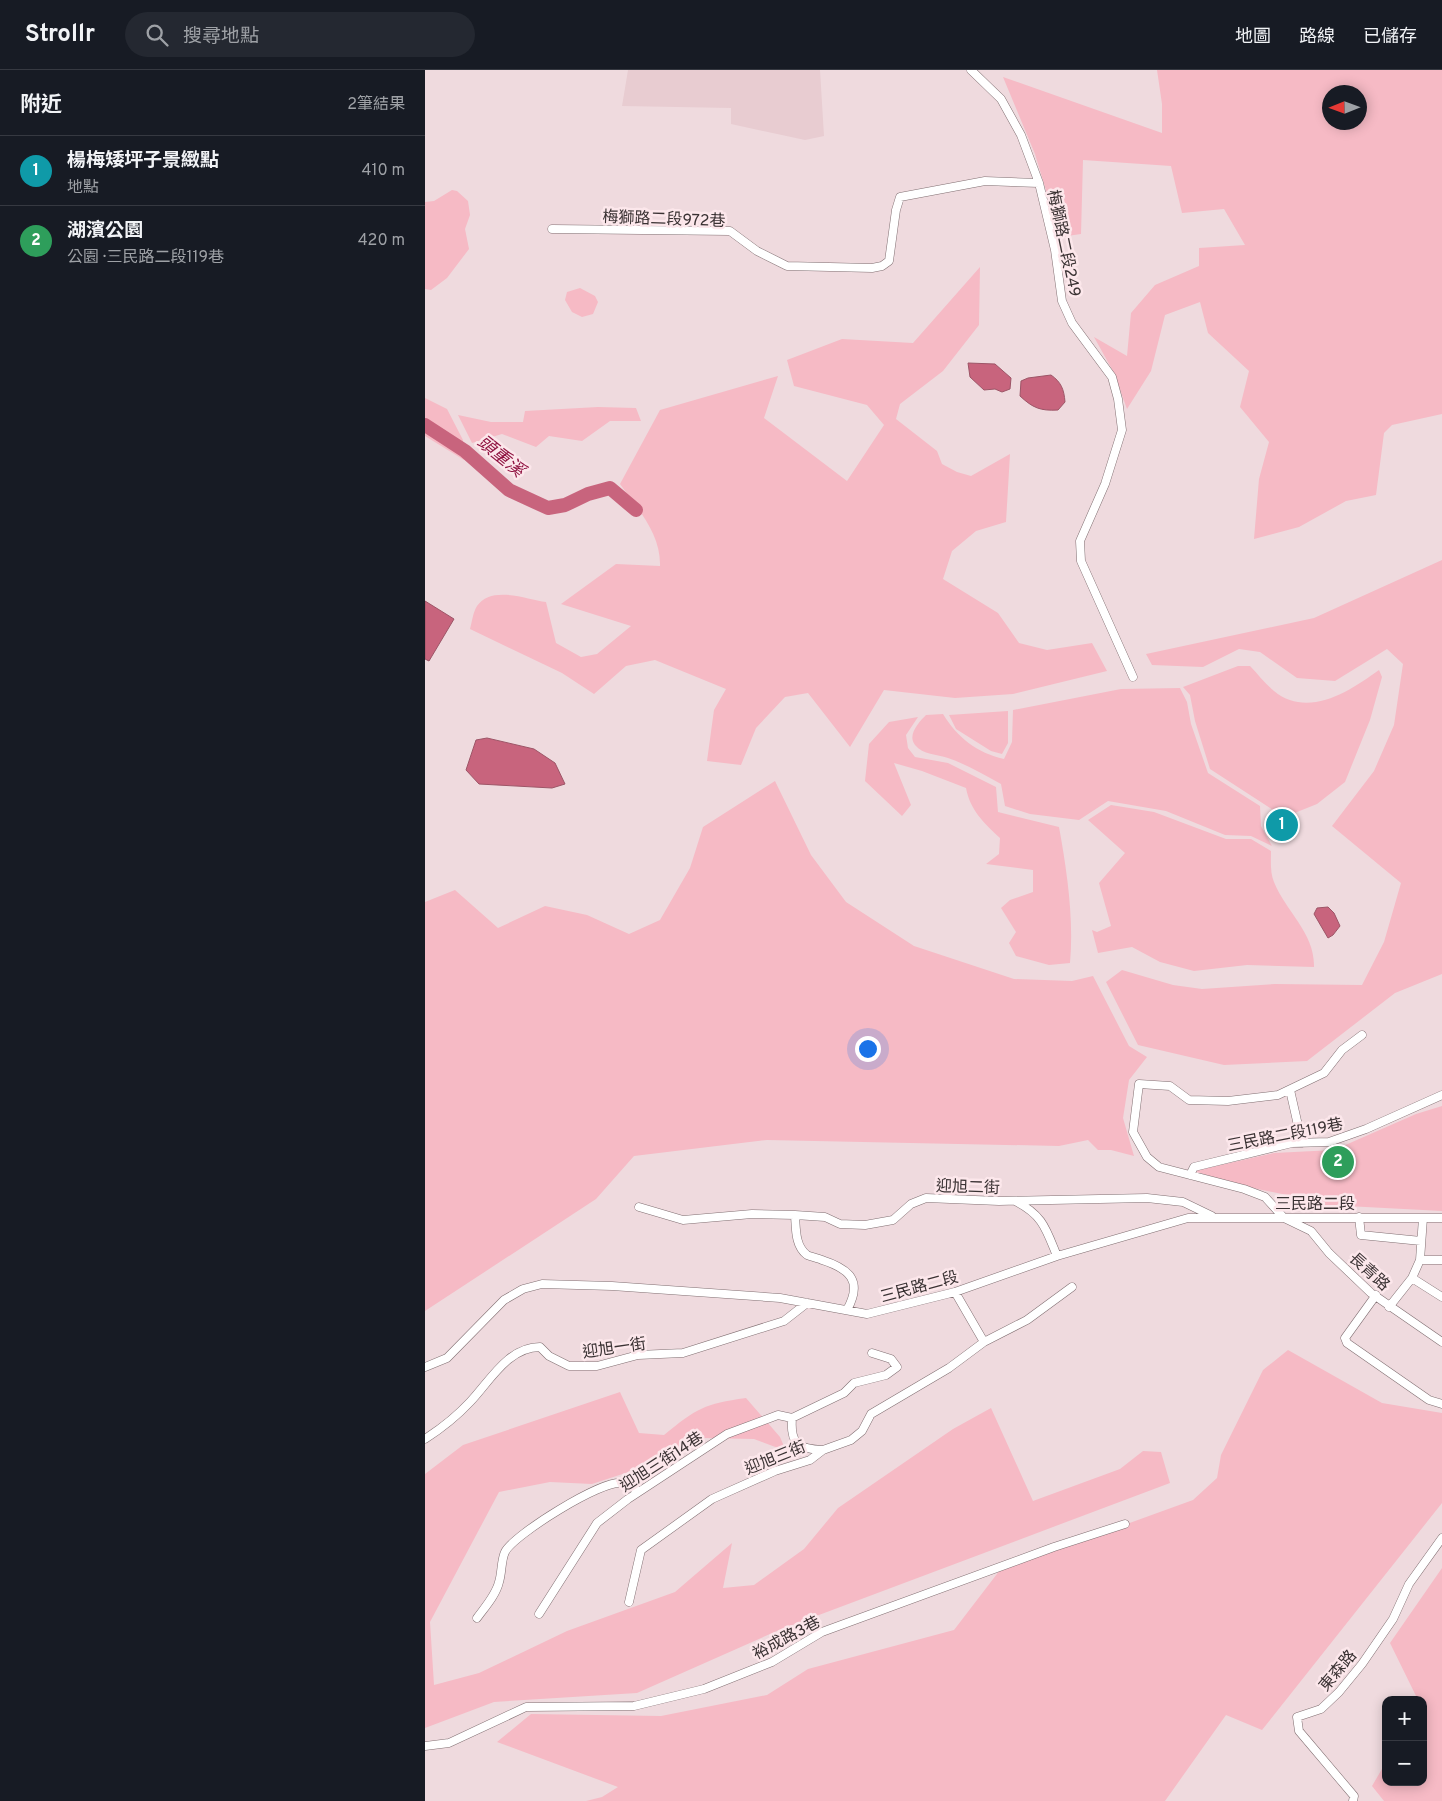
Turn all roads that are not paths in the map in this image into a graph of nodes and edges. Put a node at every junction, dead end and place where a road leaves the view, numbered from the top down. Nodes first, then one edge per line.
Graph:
1 (971, 70) edge
2 (1039, 183) junction
3 (552, 229) dead end
4 (1133, 677) dead end
5 (1362, 1035) dead end
6 (1290, 1090) junction
7 (1442, 1095) edge
8 (1303, 1143) junction
9 (1190, 1175) junction
10 (1014, 1200) junction
11 (639, 1207) dead end
12 (795, 1215) junction
13 (1214, 1217) junction
14 (1359, 1217) junction
15 (1285, 1218) junction
16 (1423, 1218) junction
17 (1442, 1218) edge
18 (1421, 1241) junction
19 (1057, 1256) junction
20 (1420, 1260) junction
21 (1442, 1260) edge
22 (1412, 1278) junction
23 (1072, 1287) dead end
24 (955, 1292) junction
25 (1376, 1295) junction
26 (1442, 1297) edge
27 (807, 1303) junction
28 (1389, 1307) junction
29 (847, 1310) junction
30 (984, 1342) junction
31 (1442, 1342) edge
32 (872, 1353) dead end
33 (425, 1366) edge
34 (1442, 1404) edge
35 (792, 1418) junction
36 (425, 1439) edge
37 (823, 1450) junction
38 (639, 1492) junction
39 (1125, 1524) dead end
40 (1442, 1538) edge
41 (629, 1602) dead end
42 (539, 1614) dead end
43 (477, 1618) dead end
44 (425, 1746) edge
45 (1353, 1801) edge

1 - 2 street, 梅獅路二段249
2 - 3 street, 梅獅路二段972巷
2 - 4 street, 梅獅路二段249
5 - 6 street
6 - 8 street
6 - 9 street
7 - 8 street, 三民路二段119巷
8 - 9 street, 三民路二段119巷
9 - 15 street
10 - 12 street, 迎旭二街
10 - 13 street, 迎旭二街
10 - 19 street
11 - 12 street, 迎旭二街
12 - 29 street
13 - 15 street, 三民路二段
13 - 19 street, 三民路二段
14 - 15 street, 三民路二段
14 - 16 street, 三民路二段
14 - 18 street
15 - 25 street, 長青路
16 - 17 street, 三民路二段
16 - 18 street
18 - 20 street
19 - 24 street, 三民路二段
20 - 21 street
20 - 22 street
22 - 26 street
22 - 28 street
23 - 30 street, 迎旭三街
24 - 29 street, 三民路二段
24 - 30 street
25 - 28 street, 長青路
25 - 34 street
27 - 29 street, 三民路二段
27 - 33 street, 三民路二段
27 - 36 street, 迎旭一街
28 - 31 street, 長青路
30 - 37 street, 迎旭三街
32 - 35 street
35 - 37 street
35 - 38 street, 迎旭三街14巷
37 - 41 street, 迎旭三街
38 - 42 street, 迎旭三街14巷
38 - 43 street
39 - 44 street, 裕成路3巷
40 - 45 street, 東森路

